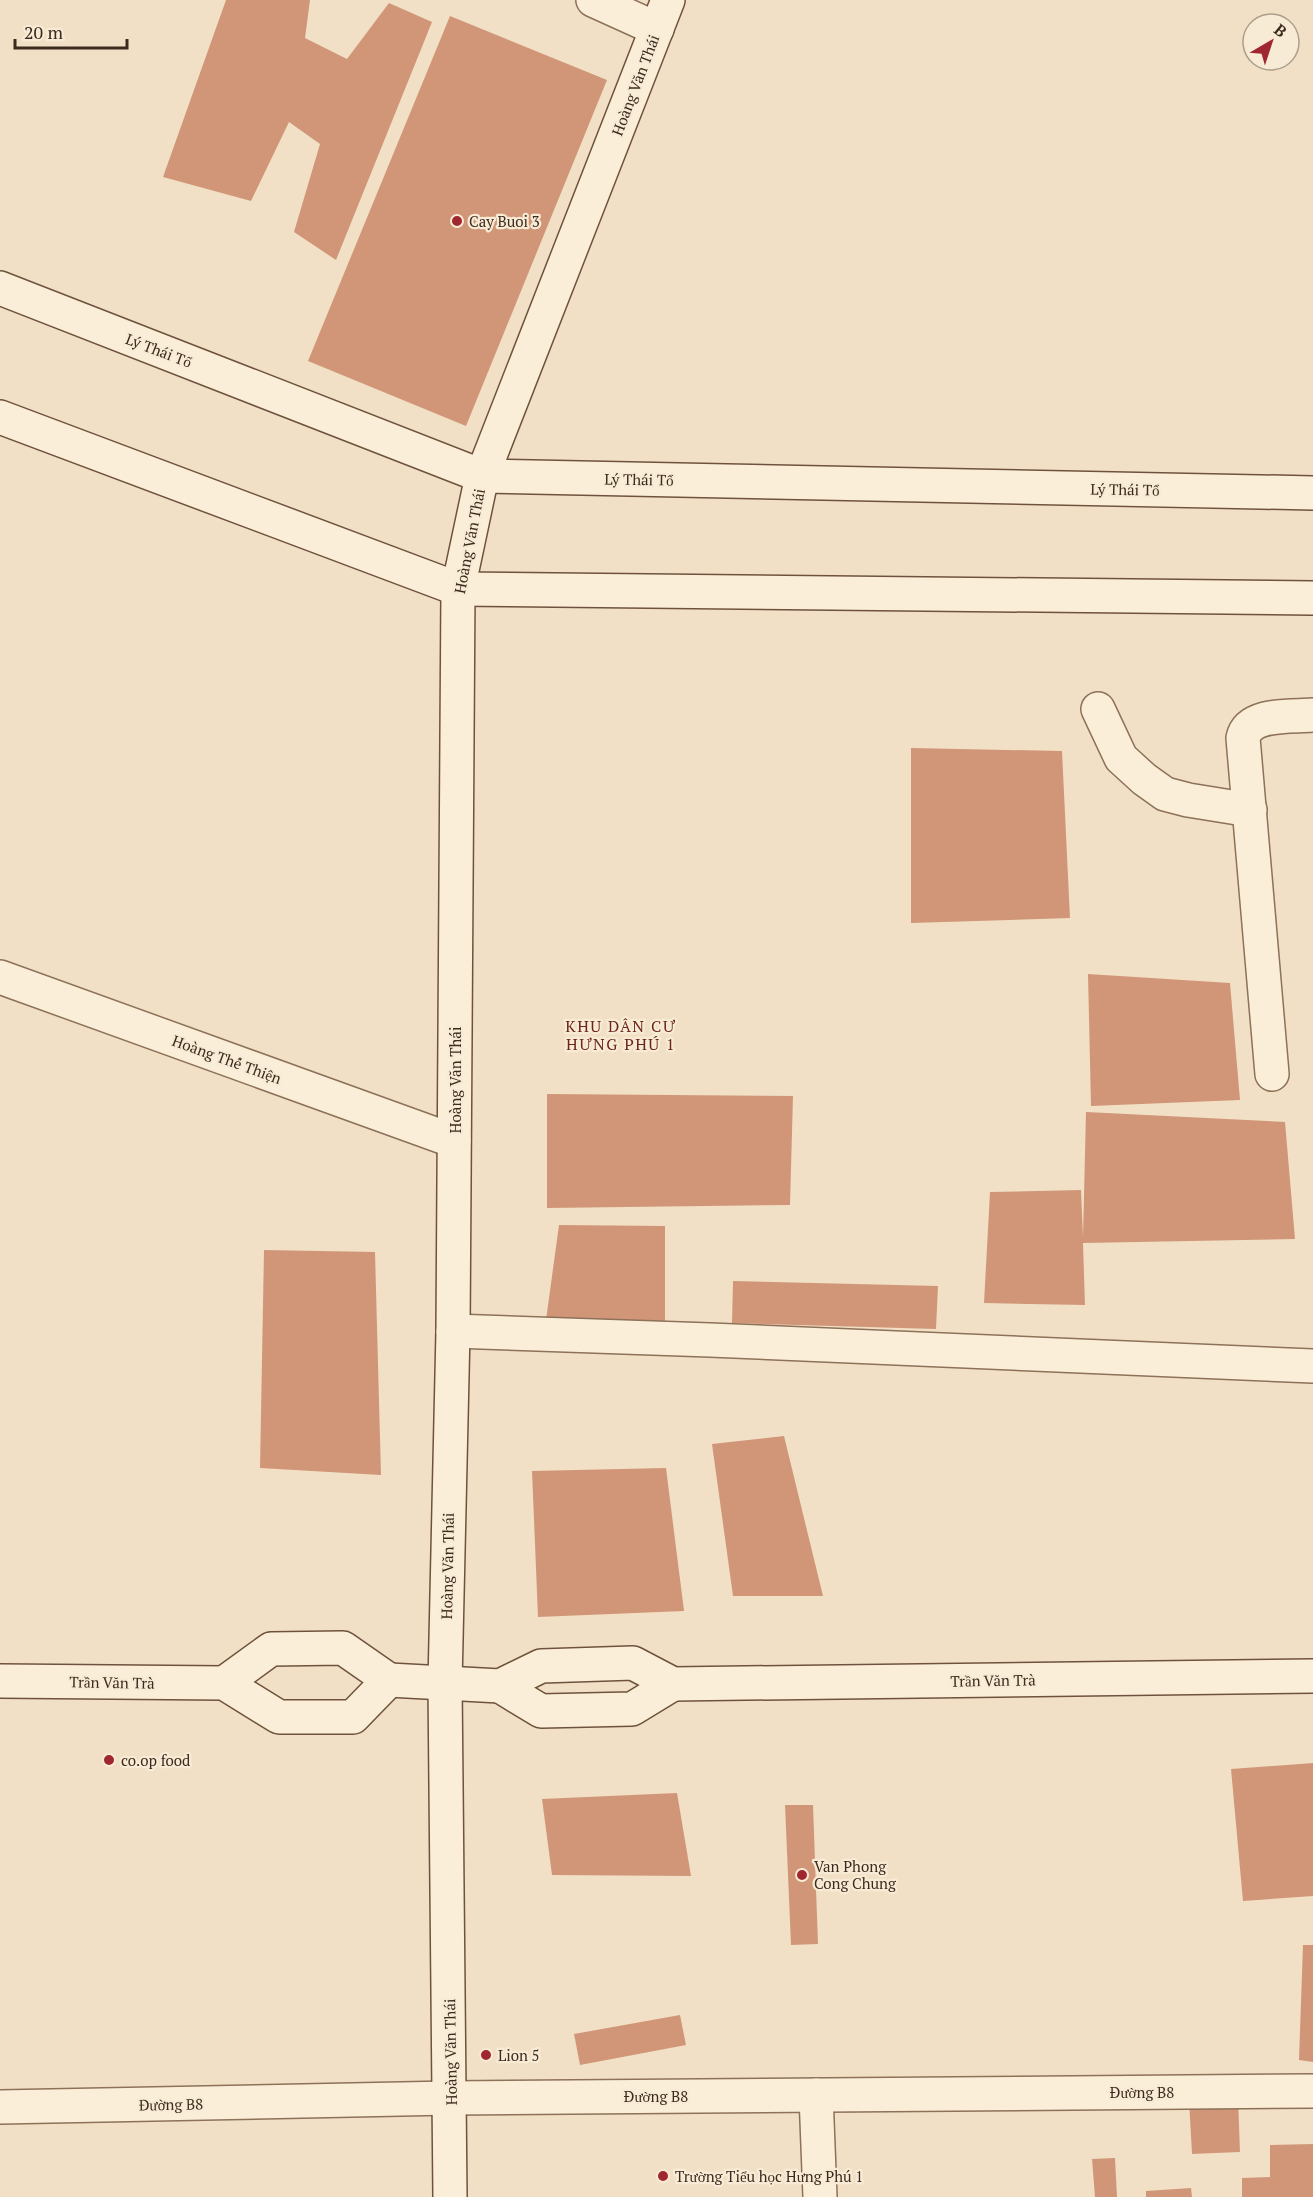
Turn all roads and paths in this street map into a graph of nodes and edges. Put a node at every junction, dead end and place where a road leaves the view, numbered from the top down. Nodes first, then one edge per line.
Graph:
1 (593, 0) edge
2 (662, 15) edge
3 (0, 288) edge
4 (0, 417) edge
5 (482, 476) junction
6 (1313, 493) edge
7 (458, 589) junction
8 (1313, 598) edge
9 (1098, 710) dead end
10 (1313, 716) edge
11 (1250, 810) junction
12 (0, 977) edge
13 (1272, 1074) dead end
14 (454, 1141) junction
15 (453, 1331) junction
16 (1313, 1366) edge
17 (1313, 1676) edge
18 (389, 1680) junction
19 (0, 1681) edge
20 (225, 1683) junction
21 (445, 1683) junction
22 (673, 1684) junction
23 (500, 1686) junction
24 (1313, 2091) edge
25 (816, 2095) junction
26 (450, 2098) junction
27 (0, 2107) edge
28 (450, 2197) edge
29 (820, 2197) edge

1 - 2 street
2 - 5 street, Hoàng Văn Thái
3 - 5 street, Lý Thái Tổ
4 - 7 street
5 - 6 street, Lý Thái Tổ
5 - 7 street, Hoàng Văn Thái
7 - 8 street
7 - 14 street, Hoàng Văn Thái
9 - 11 street
10 - 11 street
11 - 13 street
12 - 14 street, Hoàng Thế Thiện
14 - 15 street, Hoàng Văn Thái
15 - 16 street
15 - 21 street, Hoàng Văn Thái
17 - 22 street, Trần Văn Trà
18 - 20 street
18 - 20 street
18 - 21 street
19 - 20 street, Trần Văn Trà
21 - 23 street
21 - 26 street, Hoàng Văn Thái
22 - 23 street, Trần Văn Trà
22 - 23 street
24 - 25 street, Đường B8
25 - 26 street, Đường B8
25 - 29 street
26 - 27 street, Đường B8
26 - 28 street, Hoàng Văn Thái

